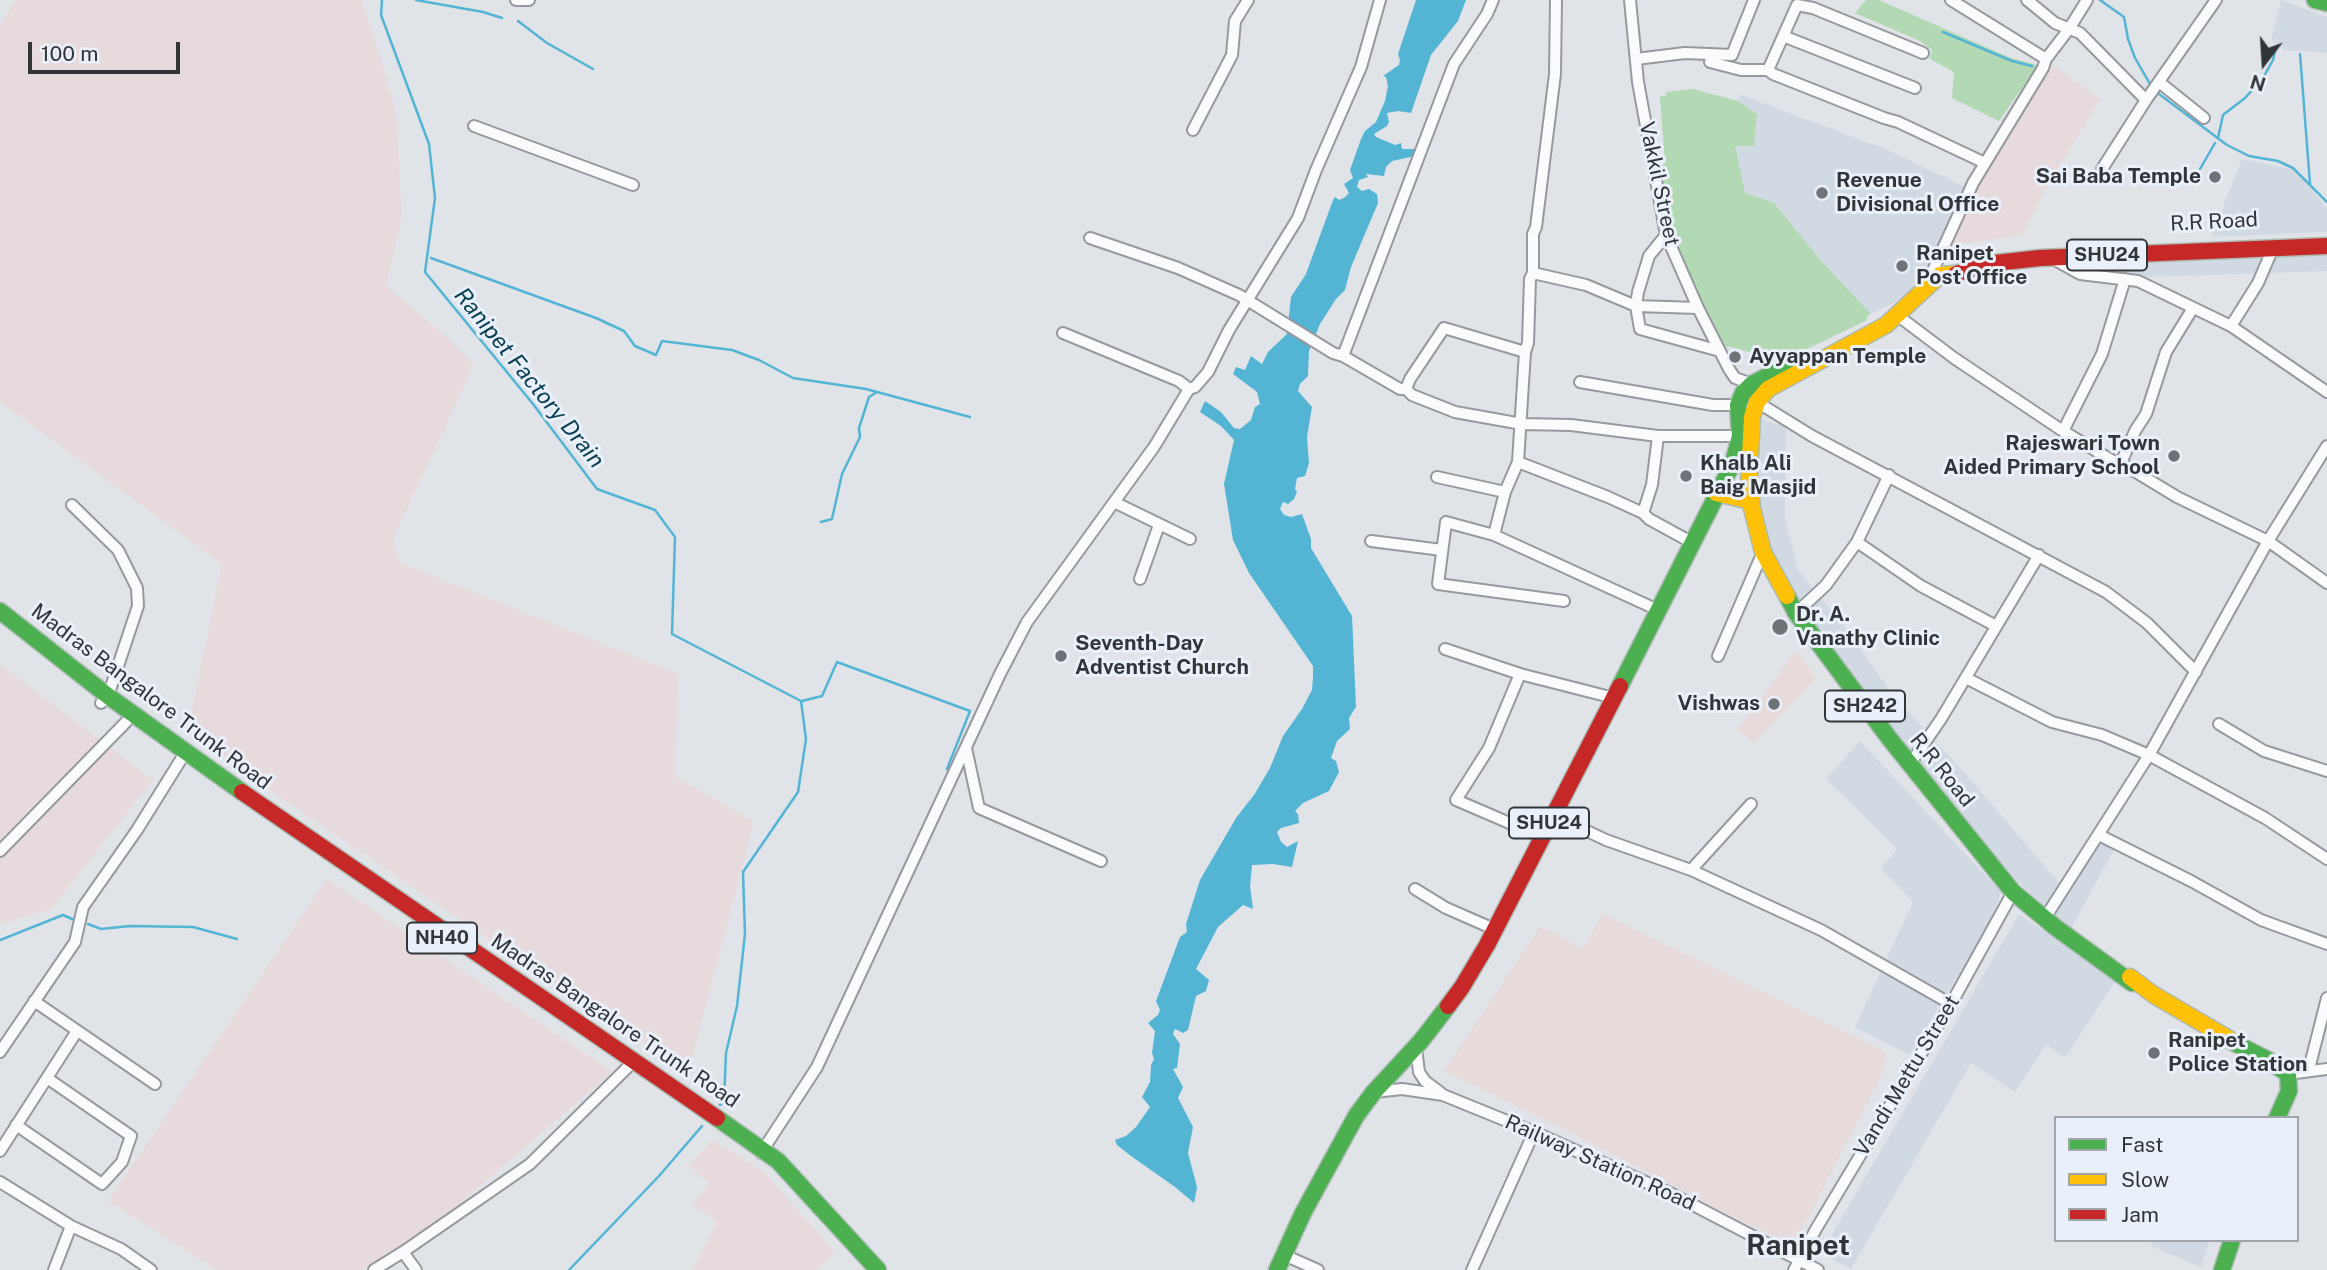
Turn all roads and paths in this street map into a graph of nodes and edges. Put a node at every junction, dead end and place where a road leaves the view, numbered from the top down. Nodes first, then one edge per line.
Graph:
1 (516, 0) edge
2 (529, 0) edge
3 (1248, 0) edge
4 (1380, 0) edge
5 (1493, 0) edge
6 (1556, 0) edge
7 (1630, 0) edge
8 (1754, 0) edge
9 (1951, 0) edge
10 (2027, 0) edge
11 (2087, 0) edge
12 (2216, 0) edge
13 (2315, 0) edge
14 (2327, 3) edge
15 (2069, 29) junction
16 (1783, 36) junction
17 (1923, 53) dead end
18 (1636, 59) junction
19 (2046, 59) junction
20 (1710, 62) dead end
21 (1768, 70) junction
22 (2160, 82) junction
23 (1915, 88) dead end
24 (2146, 100) junction
25 (2204, 118) dead end
26 (474, 126) dead end
27 (1193, 130) dead end
28 (1985, 163) junction
29 (2102, 169) dead end
30 (633, 185) dead end
31 (1666, 235) junction
32 (2327, 237) edge
33 (1090, 238) dead end
34 (2327, 246) edge
35 (2270, 255) dead end
36 (2050, 257) junction
37 (1533, 273) junction
38 (1940, 275) junction
39 (2125, 279) junction
40 (1924, 291) junction
41 (1248, 302) junction
42 (1636, 306) junction
43 (1698, 308) junction
44 (2193, 308) junction
45 (1890, 317) junction
46 (2231, 326) junction
47 (1063, 333) dead end
48 (1720, 351) junction
49 (1525, 352) junction
50 (1343, 356) junction
51 (1580, 382) dead end
52 (1752, 384) junction
53 (1189, 389) junction
54 (1406, 389) junction
55 (2327, 392) edge
56 (1757, 402) junction
57 (1738, 405) junction
58 (1522, 424) junction
59 (2063, 431) junction
60 (1658, 436) junction
61 (1740, 436) junction
62 (2327, 446) edge
63 (1518, 462) junction
64 (2121, 463) junction
65 (1889, 475) junction
66 (1437, 477) dead end
67 (1505, 492) junction
68 (1716, 493) junction
69 (1751, 501) junction
70 (1114, 502) junction
71 (72, 505) dead end
72 (1643, 513) junction
73 (1159, 525) junction
74 (1494, 535) junction
75 (1190, 539) dead end
76 (1371, 541) dead end
77 (2268, 541) junction
78 (1692, 542) junction
79 (1857, 542) junction
80 (1442, 550) junction
81 (1762, 552) junction
82 (2039, 555) junction
83 (2327, 565) edge
84 (1140, 579) dead end
85 (2324, 580) edge
86 (1564, 601) dead end
87 (1658, 610) junction
88 (0, 611) edge
89 (1796, 613) junction
90 (0, 625) edge
91 (1996, 626) junction
92 (1445, 649) dead end
93 (1718, 656) dead end
94 (2196, 672) junction
95 (1520, 674) junction
96 (1966, 678) junction
97 (1614, 698) junction
98 (105, 700) junction
99 (126, 722) junction
100 (2219, 724) dead end
101 (966, 748) junction
102 (2149, 755) junction
103 (183, 756) junction
104 (1910, 764) junction
105 (2327, 771) edge
106 (1751, 804) dead end
107 (1553, 815) junction
108 (2099, 835) junction
109 (1542, 837) junction
110 (0, 851) edge
111 (2327, 859) edge
112 (1101, 861) dead end
113 (1691, 870) junction
114 (1415, 889) dead end
115 (2013, 892) junction
116 (2052, 923) junction
117 (1494, 929) junction
118 (2327, 944) edge
119 (2327, 998) edge
120 (34, 1001) junction
121 (1951, 1004) junction
122 (77, 1031) junction
123 (1416, 1048) junction
124 (0, 1052) edge
125 (631, 1064) junction
126 (2309, 1069) junction
127 (2327, 1069) edge
128 (2288, 1074) junction
129 (47, 1078) junction
130 (155, 1084) dead end
131 (1373, 1093) junction
132 (1443, 1094) junction
133 (2278, 1116) edge
134 (16, 1125) junction
135 (1534, 1132) junction
136 (0, 1151) edge
137 (761, 1154) junction
138 (0, 1182) edge
139 (71, 1226) junction
140 (2232, 1242) edge
141 (403, 1252) junction
142 (1280, 1263) edge
143 (1797, 1265) edge
144 (2226, 1268) edge
145 (54, 1270) edge
146 (151, 1270) edge
147 (374, 1270) edge
148 (416, 1270) edge
149 (866, 1270) edge
150 (878, 1270) edge
151 (1318, 1270) edge
152 (1472, 1270) edge
153 (1818, 1270) edge

1 - 2 street
3 - 27 street
4 - 41 street
5 - 50 street
6 - 37 street
7 - 18 street, Vakkil Street
8 - 18 street
9 - 19 street
10 - 15 street
11 - 15 street
12 - 22 street
13 - 14 main road
15 - 19 street
15 - 24 street
16 - 17 street
16 - 21 street
16 - 23 street
18 - 31 street, Vakkil Street
19 - 28 street
20 - 21 street
21 - 28 street
22 - 24 street
22 - 25 street
24 - 29 street
26 - 30 street
28 - 40 street
31 - 42 street
31 - 43 street, Vakkil Street
32 - 38 main road, R.R Road / SHU24
33 - 41 street
34 - 36 main road, R.R Road / SHU24
35 - 46 street
36 - 38 main road, R.R Road / SHU24
36 - 39 street
37 - 42 street
37 - 49 street
38 - 40 main road, R.R Road / SHU24
39 - 44 street
39 - 59 street
40 - 45 main road, R.R Road / SHU24
41 - 50 street
41 - 53 street
42 - 43 street
42 - 48 street
43 - 48 street, Vakkil Street
44 - 46 street
44 - 64 street
45 - 52 main road, R.R Road / SHU24
45 - 56 main road, R.R Road / SHU24
45 - 59 street
46 - 55 street
47 - 53 street
48 - 52 street, Vakkil Street
49 - 54 street
49 - 58 street
50 - 54 street
51 - 57 street
52 - 57 main road, R.R Road / SHU24
53 - 70 street
54 - 58 street
56 - 65 street
56 - 69 main road, R.R Road
57 - 61 main road, SHU24
58 - 60 street
58 - 63 street
59 - 64 street
60 - 61 street
60 - 72 street
61 - 68 main road, SHU24
62 - 77 street
63 - 67 street
63 - 72 street
64 - 77 street
65 - 79 street
65 - 82 street
66 - 67 street
67 - 74 street
68 - 69 main road
68 - 78 main road, SHU24
69 - 81 main road, R.R Road / SH242
70 - 73 street
70 - 101 street
71 - 98 street
72 - 78 street
73 - 75 street
73 - 84 street
74 - 80 street
74 - 87 street
76 - 80 street
77 - 85 street
77 - 94 street
78 - 87 main road, SHU24
79 - 89 street
79 - 91 street
80 - 86 street
81 - 89 main road, R.R Road / SH242
81 - 93 street
82 - 91 street
82 - 94 street
83 - 85 street
87 - 97 main road, SHU24
88 - 98 main road, Madras Bangalore Trunk Road / NH40
89 - 104 main road, R.R Road / SH242
90 - 98 main road, NH40
91 - 96 street
92 - 95 street
94 - 102 street
95 - 97 street
95 - 109 street
96 - 102 street
96 - 104 street
97 - 107 main road, SHU24
98 - 99 main road, NH40
98 - 103 main road, Madras Bangalore Trunk Road / NH40
99 - 103 main road, NH40
99 - 110 street
100 - 105 street
101 - 112 street
101 - 137 street
102 - 108 street
102 - 111 street
103 - 120 street
103 - 125 main road, Madras Bangalore Trunk Road / NH40
104 - 115 main road, R.R Road / SH242
106 - 113 street
107 - 109 main road, SHU24
107 - 113 street
108 - 116 street
108 - 118 street
109 - 117 main road, SHU24
113 - 121 street
114 - 117 street
115 - 116 main road, R.R Road / SH242
115 - 121 street, Vandi Mettu Street
116 - 128 main road, R.R Road / SH242
117 - 123 main road, SHU24
119 - 126 street
120 - 122 street
120 - 124 street
121 - 143 street, Vandi Mettu Street
122 - 129 street
122 - 130 street
123 - 131 main road, SHU24
123 - 132 street
125 - 137 main road, Madras Bangalore Trunk Road / NH40
125 - 141 street
126 - 127 street
126 - 128 street
128 - 133 main road
129 - 134 street
129 - 134 street
131 - 132 street, Railway Station Road
131 - 142 main road, SHU24
132 - 135 street, Railway Station Road
134 - 136 street
135 - 143 street, Railway Station Road
135 - 152 street
137 - 149 main road, NH40
137 - 150 main road, Madras Bangalore Trunk Road / NH40
138 - 139 street
139 - 145 street
139 - 146 street
140 - 144 main road
141 - 147 street
141 - 148 street
142 - 151 street
143 - 153 street, Railway Station Road

